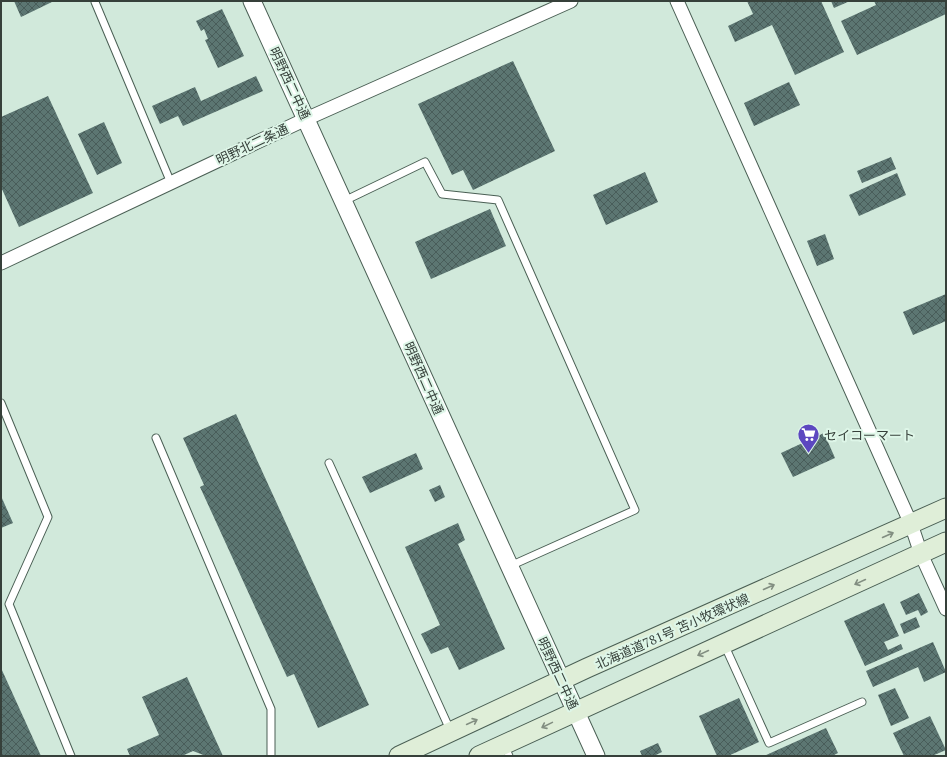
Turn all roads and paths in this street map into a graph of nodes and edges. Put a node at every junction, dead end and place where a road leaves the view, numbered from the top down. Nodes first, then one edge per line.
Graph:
1 (252, 1) edge
2 (571, 1) edge
3 (677, 1) edge
4 (95, 2) edge
5 (306, 119) junction
6 (171, 182) junction
7 (344, 201) junction
8 (1, 263) edge
9 (1, 403) edge
10 (156, 438) dead end
11 (329, 463) dead end
12 (946, 508) edge
13 (910, 524) junction
14 (946, 542) edge
15 (921, 554) junction
16 (510, 566) junction
17 (946, 609) edge
18 (724, 644) junction
19 (562, 680) junction
20 (862, 702) dead end
21 (576, 711) junction
22 (451, 732) junction
23 (506, 750) edge
24 (71, 756) edge
25 (271, 756) edge
26 (399, 756) edge
27 (479, 756) edge
28 (596, 756) edge

1 - 5 street, 明野西二中通
2 - 5 street, 明野北二条通
3 - 13 street
4 - 6 lane
5 - 6 street, 明野北二条通
5 - 7 street, 明野西二中通
6 - 8 street, 明野北二条通
7 - 16 street, 明野西二中通
7 - 16 lane
9 - 24 lane
10 - 25 lane
11 - 22 lane
12 - 13 main road, 北海道道781号 苫小牧環状線
13 - 15 street
19 -> 13 main road, 北海道道781号 苫小牧環状線
14 - 15 main road
15 - 17 street
15 -> 18 main road
16 - 19 street, 明野西二中通
18 - 20 lane
18 -> 21 main road
19 - 21 street, 明野西二中通
22 -> 19 main road, 北海道道781号 苫小牧環状線
21 -> 23 main road
21 - 28 street, 明野西二中通
22 - 26 main road, 北海道道781号 苫小牧環状線
23 - 27 main road

